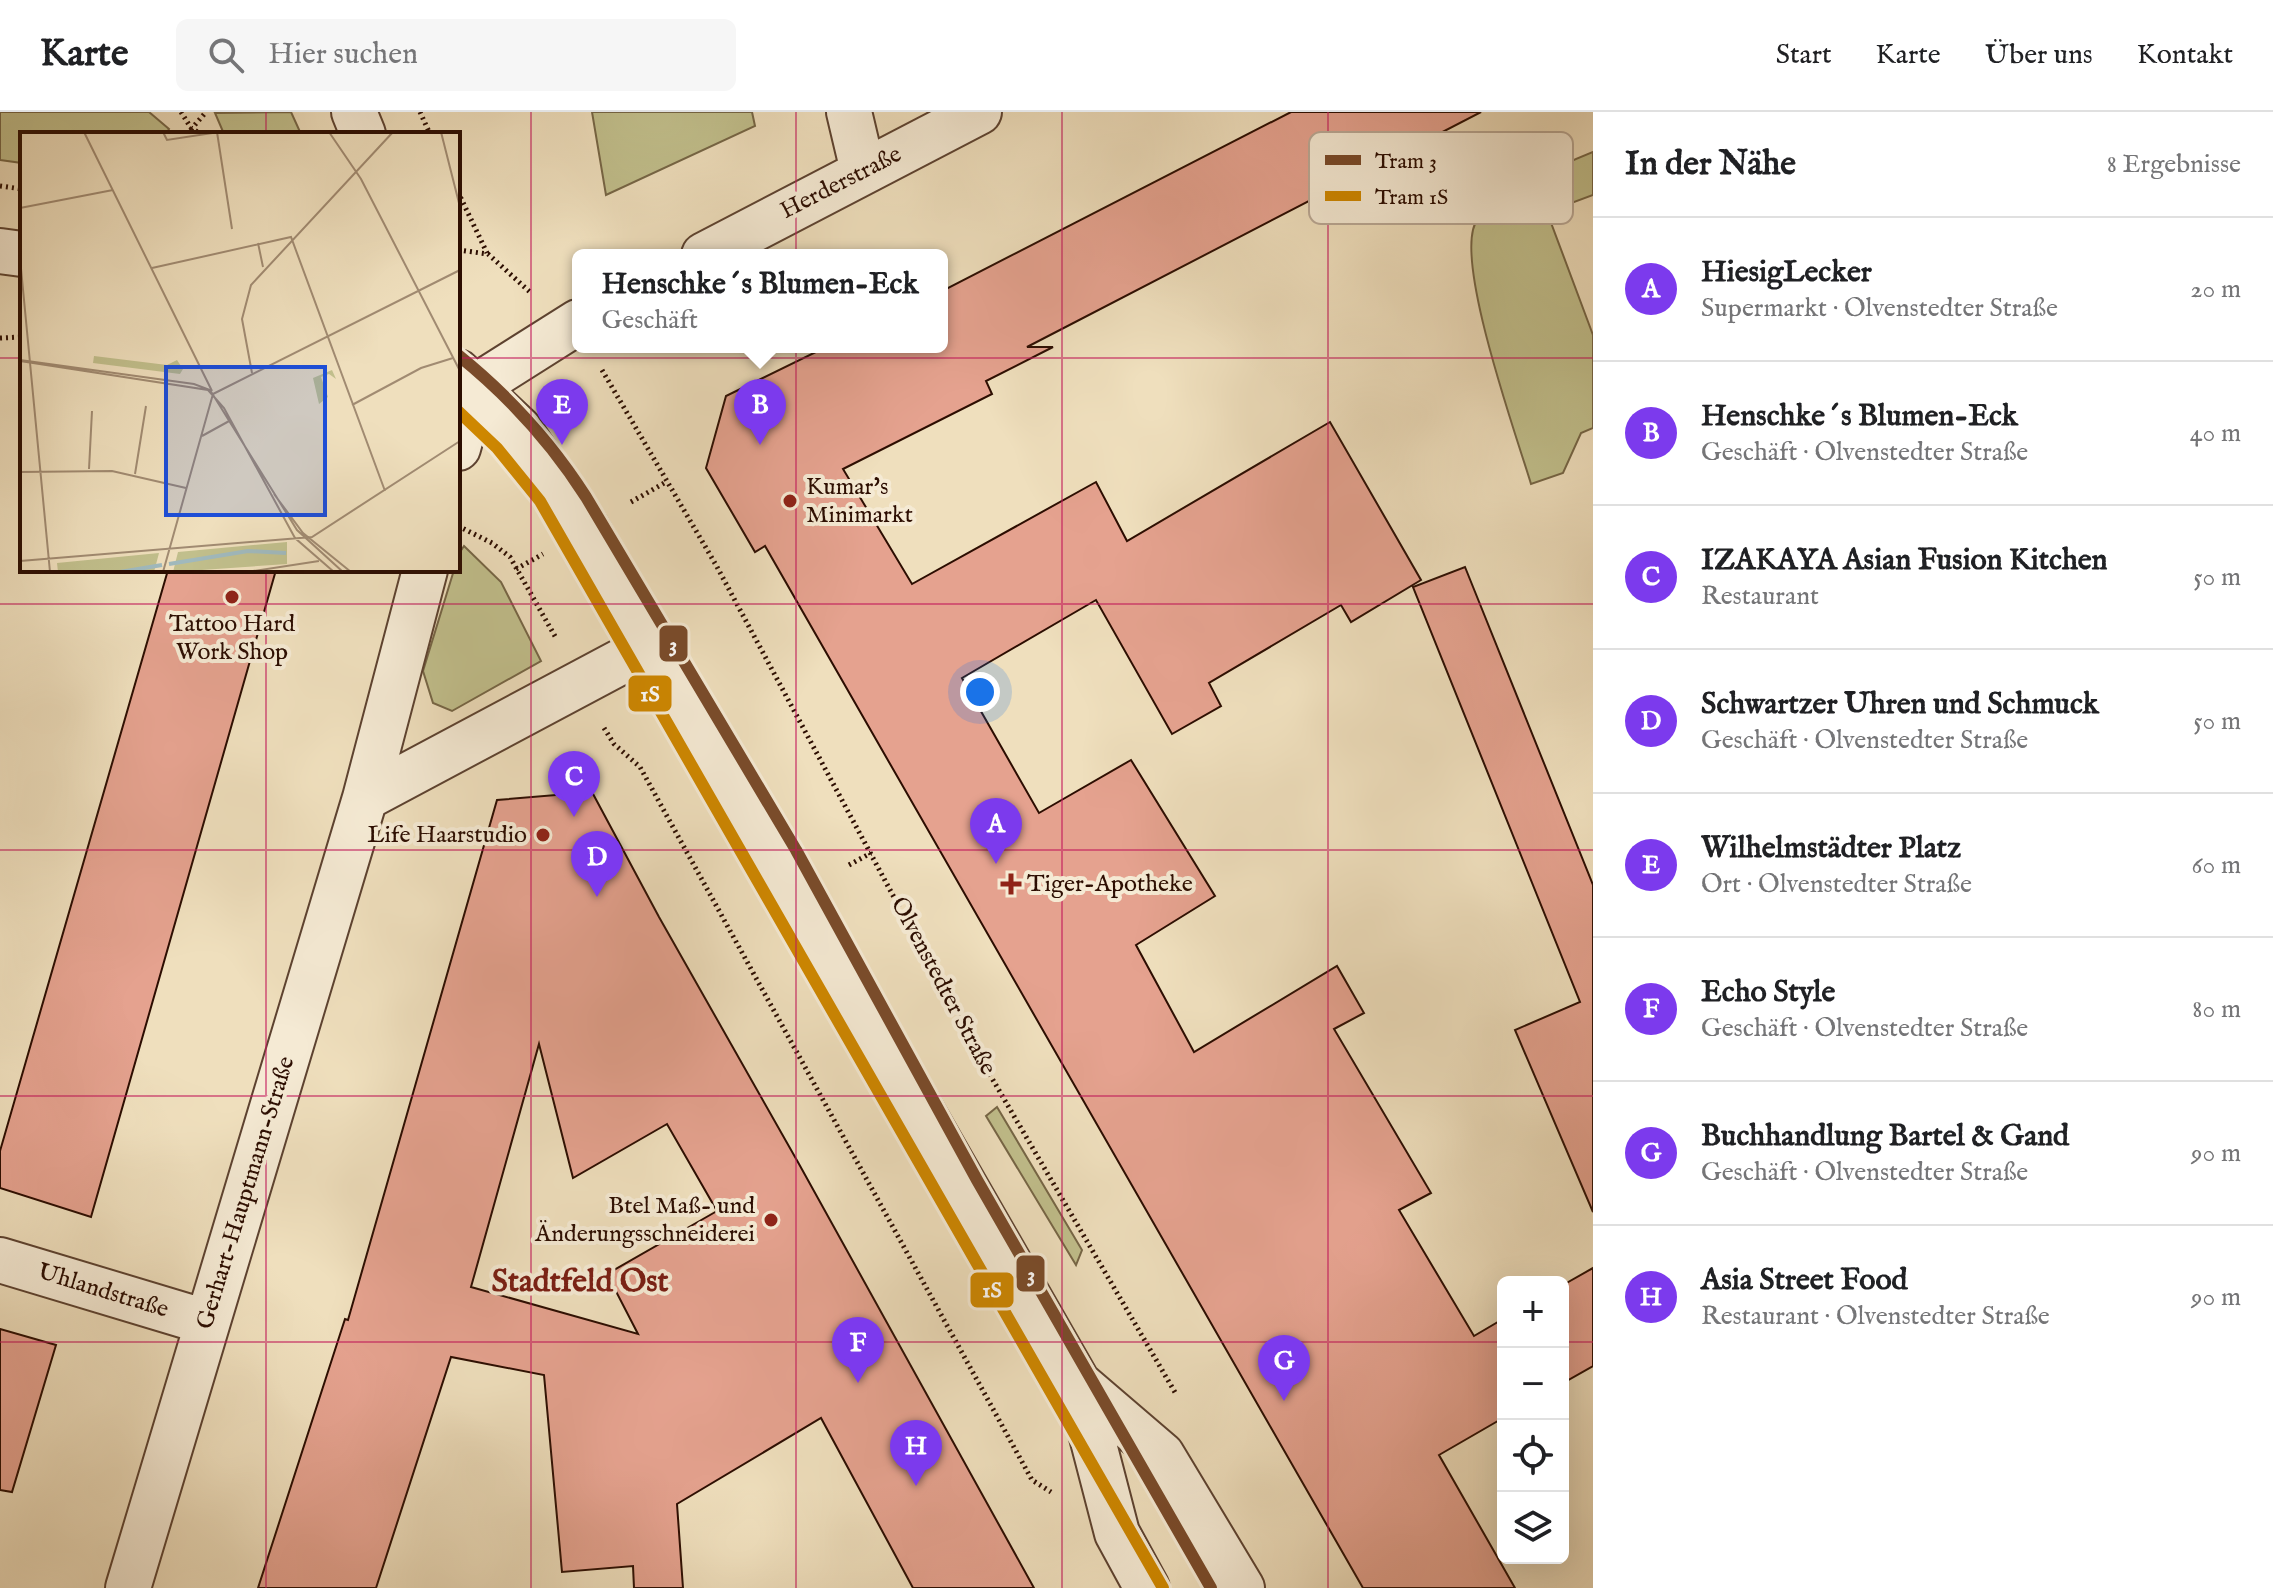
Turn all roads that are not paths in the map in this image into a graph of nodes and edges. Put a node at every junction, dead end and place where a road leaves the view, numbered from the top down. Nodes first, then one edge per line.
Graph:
1 (354, 112) edge
2 (849, 112) edge
3 (979, 112) edge
4 (362, 132) edge
5 (863, 171) junction
6 (715, 249) edge
7 (0, 251) edge
8 (20, 254) edge
9 (572, 325) edge
10 (460, 353) edge
11 (466, 379) edge
12 (460, 431) edge
13 (424, 572) edge
14 (654, 644) junction
15 (365, 798) junction
16 (0, 1260) edge
17 (206, 1322) junction
18 (1078, 1383) junction
19 (128, 1588) edge
20 (1147, 1588) edge
21 (1242, 1588) edge

1 - 4 street
2 - 5 street
3 - 5 street, Herderstraße
5 - 6 street, Herderstraße
7 - 8 street
9 - 11 street
10 - 11 street
11 - 12 street
11 - 14 street
13 - 15 street, Gerhart-Hauptmann-Straße
14 - 15 street
14 - 18 street
15 - 17 street, Gerhart-Hauptmann-Straße
16 - 17 street, Uhlandstraße
17 - 19 street, Gerhart-Hauptmann-Straße
18 - 20 street
18 - 21 street

